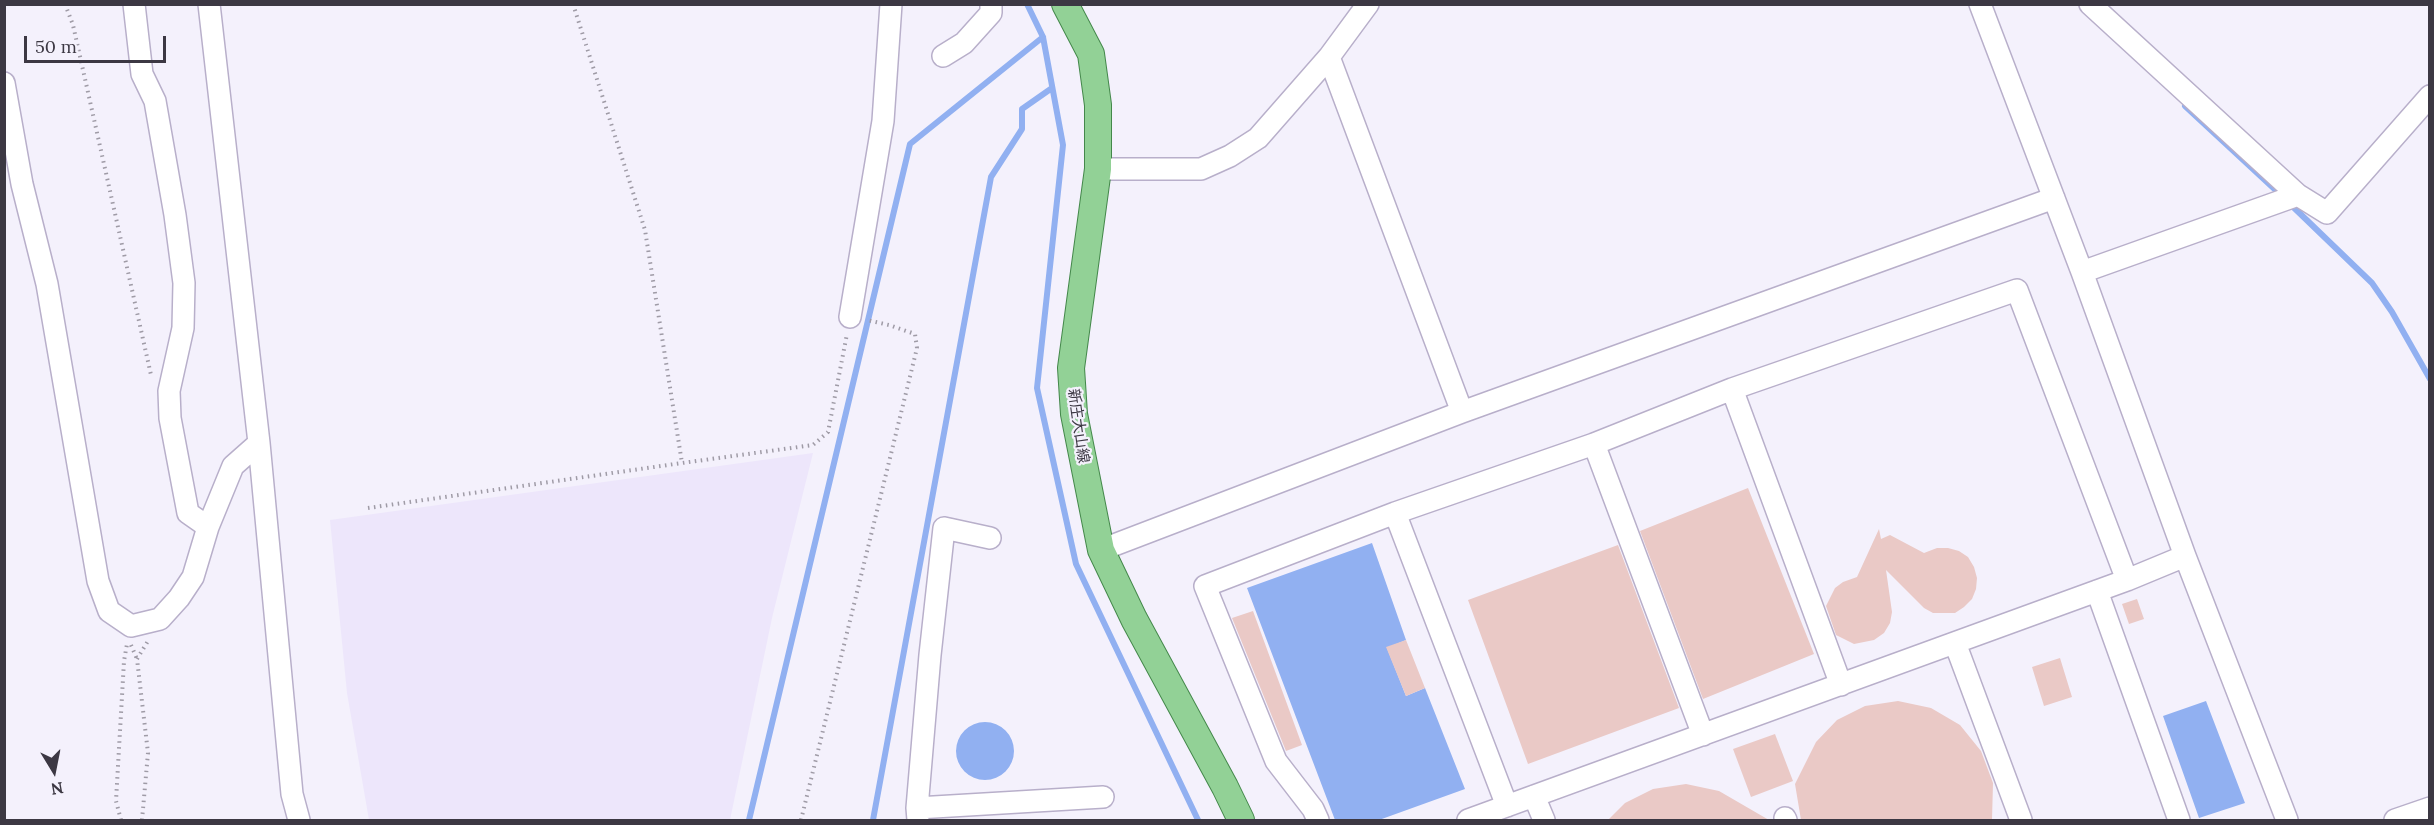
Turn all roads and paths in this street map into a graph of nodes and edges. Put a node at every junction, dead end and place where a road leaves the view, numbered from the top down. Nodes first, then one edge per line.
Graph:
1 (65, 4) edge
2 (134, 4) edge
3 (209, 4) edge
4 (573, 4) edge
5 (891, 4) edge
6 (991, 4) edge
7 (1065, 4) edge
8 (1368, 4) edge
9 (1980, 4) edge
10 (2090, 4) edge
11 (943, 56) dead end
12 (1329, 57) junction
13 (4, 83) edge
14 (2430, 96) edge
15 (1098, 169) junction
16 (2296, 196) junction
17 (2054, 198) junction
18 (2082, 272) junction
19 (850, 317) junction
20 (154, 386) dead end
21 (1732, 389) junction
22 (1461, 412) junction
23 (259, 443) junction
24 (1594, 444) junction
25 (682, 464) junction
26 (368, 508) dead end
27 (1395, 513) junction
28 (208, 527) junction
29 (990, 537) dead end
30 (1101, 550) junction
31 (2185, 556) junction
32 (2127, 580) junction
33 (2097, 591) junction
34 (160, 619) junction
35 (131, 626) junction
36 (1955, 643) junction
37 (1841, 685) junction
38 (1703, 735) junction
39 (1534, 796) junction
40 (1103, 797) dead end
41 (1507, 806) junction
42 (2430, 808) edge
43 (918, 814) edge
44 (121, 820) edge
45 (142, 820) edge
46 (299, 820) edge
47 (801, 820) edge
48 (1241, 820) edge
49 (1318, 820) edge
50 (1468, 820) edge
51 (1544, 820) edge
52 (2021, 820) edge
53 (2178, 820) edge
54 (2287, 820) edge
55 (2395, 820) edge

1 - 20 path
2 - 28 street
3 - 23 street
4 - 25 path
5 - 19 street
6 - 11 street
7 - 15 main road, 新庄大山線
8 - 12 street
9 - 17 street
10 - 16 street
12 - 15 street
12 - 22 street
13 - 35 street
14 - 16 street
15 - 30 main road, 新庄大山線
16 - 18 street
17 - 18 street
17 - 22 street
18 - 31 street
19 - 25 path
19 - 47 path
21 - 24 street
21 - 32 street
21 - 37 street
22 - 30 street
23 - 28 street
23 - 46 street
24 - 27 street
24 - 38 street
25 - 26 path
27 - 41 street
27 - 49 street
28 - 34 street
29 - 43 street
30 - 48 main road, 新庄大山線
31 - 32 street
31 - 54 street
32 - 33 street
33 - 36 street
33 - 53 street
34 - 35 street
34 - 45 path
35 - 44 path
36 - 37 street
36 - 52 street
37 - 38 street
38 - 39 street
39 - 41 street
39 - 51 street
40 - 43 street
41 - 50 street
42 - 55 street

